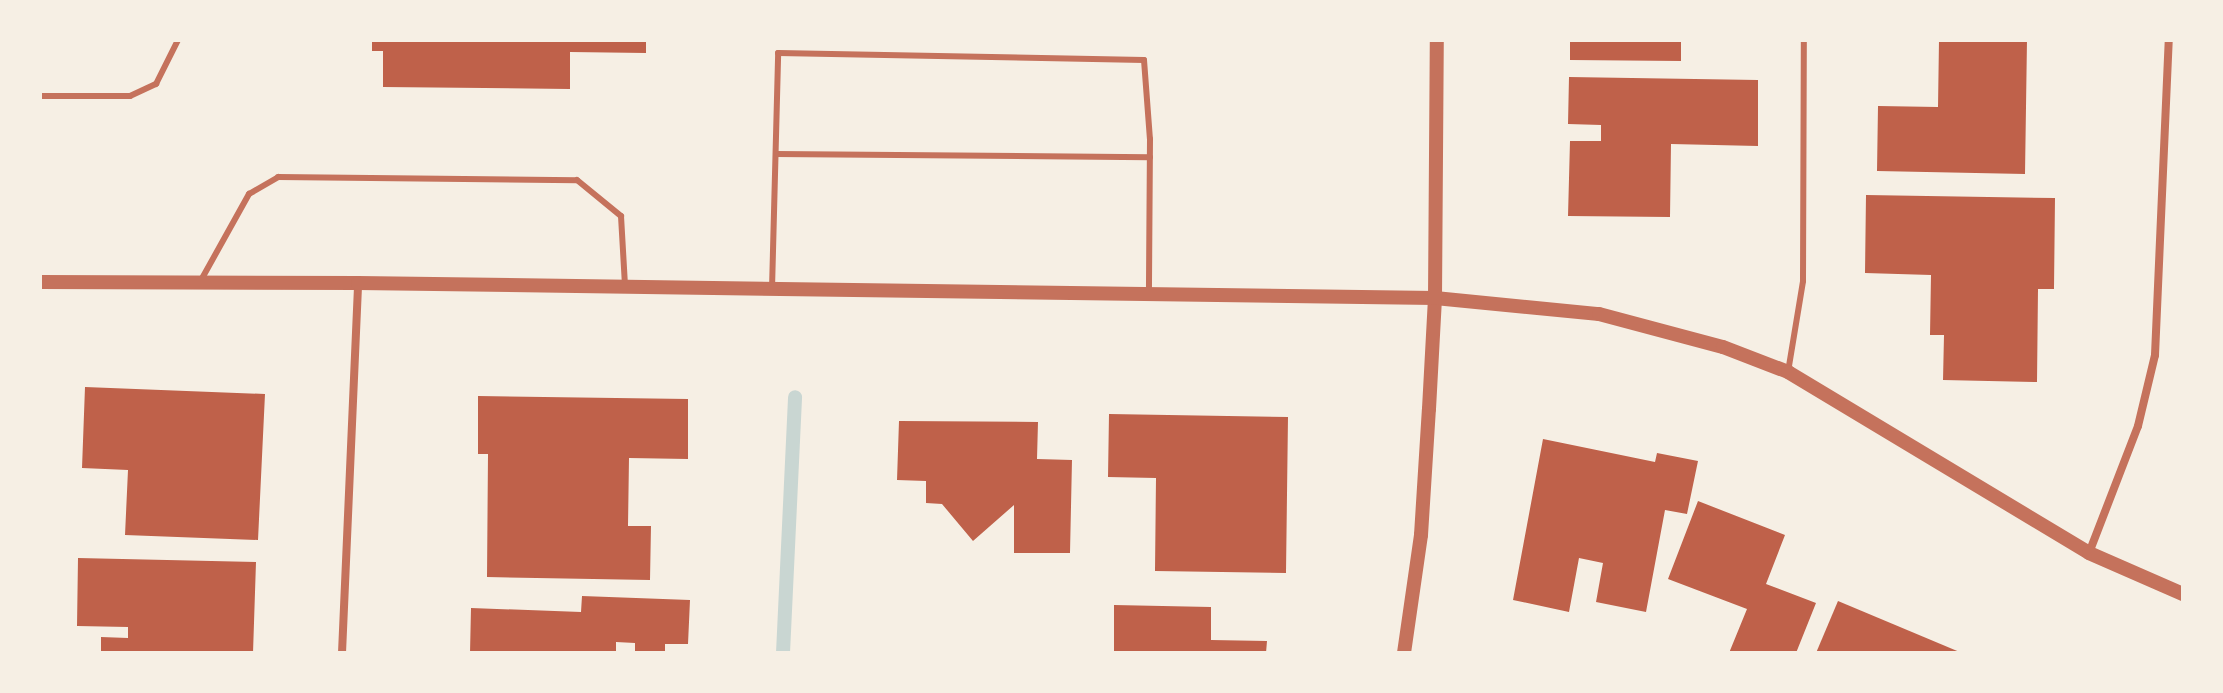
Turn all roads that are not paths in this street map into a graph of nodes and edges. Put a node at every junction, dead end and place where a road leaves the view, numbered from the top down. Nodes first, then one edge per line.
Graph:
1 (178, 40) edge
2 (1437, 40) edge
3 (1804, 40) edge
4 (2169, 40) edge
5 (40, 96) edge
6 (776, 154) junction
7 (1150, 157) junction
8 (40, 282) edge
9 (200, 282) junction
10 (358, 283) junction
11 (625, 286) junction
12 (772, 289) junction
13 (1149, 294) junction
14 (1435, 298) junction
15 (1788, 372) junction
16 (2089, 553) junction
17 (2183, 594) edge
18 (342, 653) edge
19 (1404, 653) edge

1 - 5 lane
2 - 14 street
3 - 15 lane
4 - 16 street
6 - 7 lane
6 - 7 lane
6 - 12 lane
7 - 13 lane
8 - 9 street
9 - 10 street
9 - 11 lane
10 - 11 street
10 - 18 street
11 - 12 street
12 - 13 street
13 - 14 street
14 - 15 street
14 - 19 street
15 - 16 street
16 - 17 street

